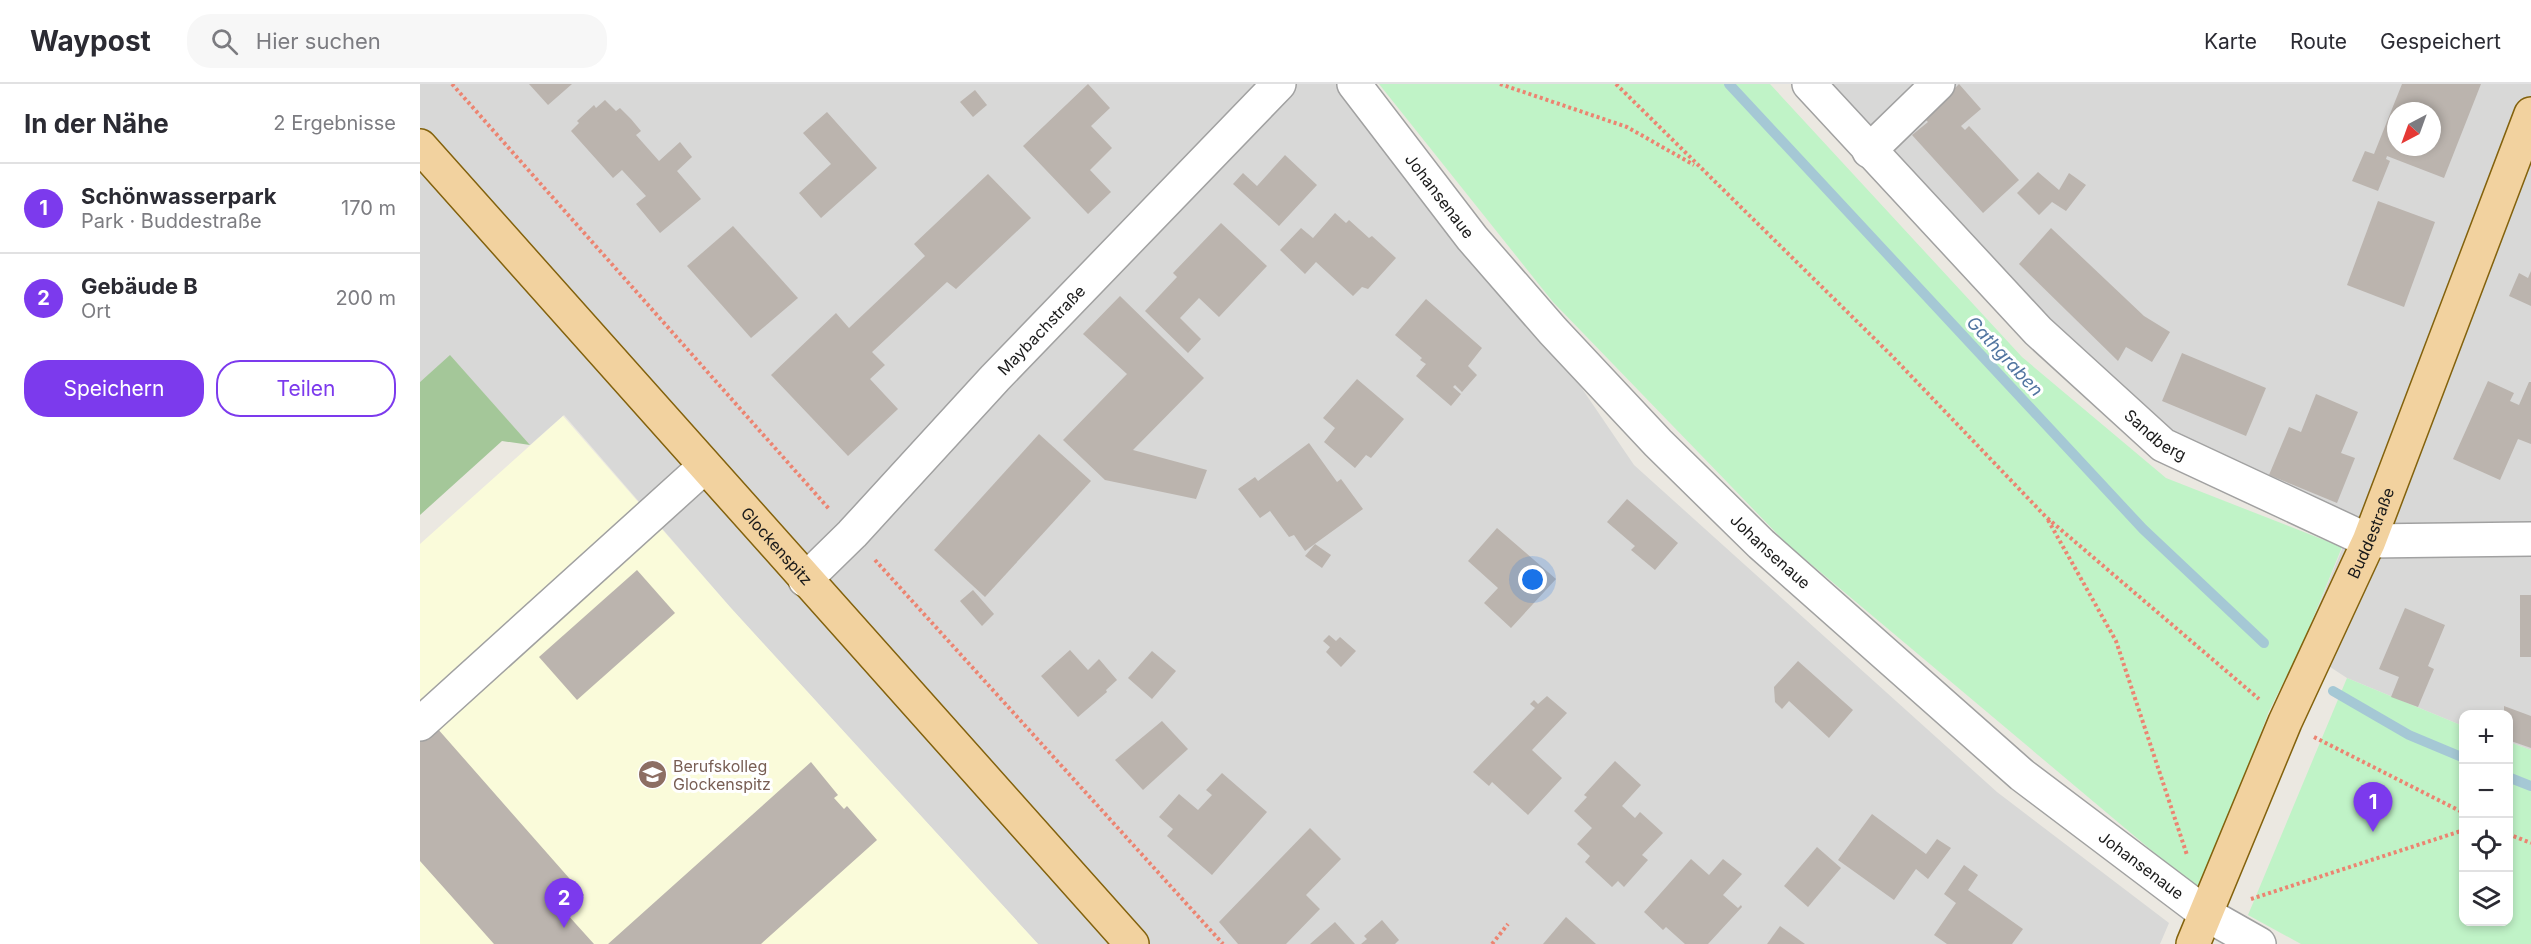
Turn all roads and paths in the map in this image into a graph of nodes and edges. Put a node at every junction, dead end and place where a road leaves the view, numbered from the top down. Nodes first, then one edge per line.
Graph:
1 (1279, 84) edge
2 (1354, 84) edge
3 (1500, 84) edge
4 (1616, 84) edge
5 (1809, 84) edge
6 (1938, 84) edge
7 (2531, 114) edge
8 (420, 146) edge
9 (1869, 152) junction
10 (1700, 168) junction
11 (704, 467) junction
12 (2046, 517) junction
13 (2531, 539) edge
14 (2369, 541) junction
15 (805, 580) junction
16 (2285, 722) junction
17 (420, 724) edge
18 (2459, 811) edge
19 (2459, 831) edge
20 (2513, 836) edge
21 (2531, 843) edge
22 (2187, 857) dead end
23 (2206, 914) junction
24 (1508, 924) dead end
25 (1132, 944) edge
26 (1492, 944) edge
27 (2193, 944) edge
28 (2259, 944) edge

1 - 15 street, Maybachstraße
2 - 23 street, Johansenaue
3 - 10 path
4 - 10 path
5 - 9 street, Sandberg
6 - 9 street
7 - 14 main road, Buddestraße
8 - 11 main road, Glockenspitz
9 - 14 street, Sandberg
10 - 12 path
11 - 15 main road, Glockenspitz
11 - 17 street
12 - 16 path
12 - 22 path
13 - 14 street, Sandberg
14 - 16 main road, Buddestraße
15 - 25 main road, Glockenspitz
16 - 18 path
16 - 23 main road, Buddestraße
19 - 23 path
20 - 21 path
23 - 27 main road, Buddestraße
23 - 28 street, Johansenaue
24 - 26 path

